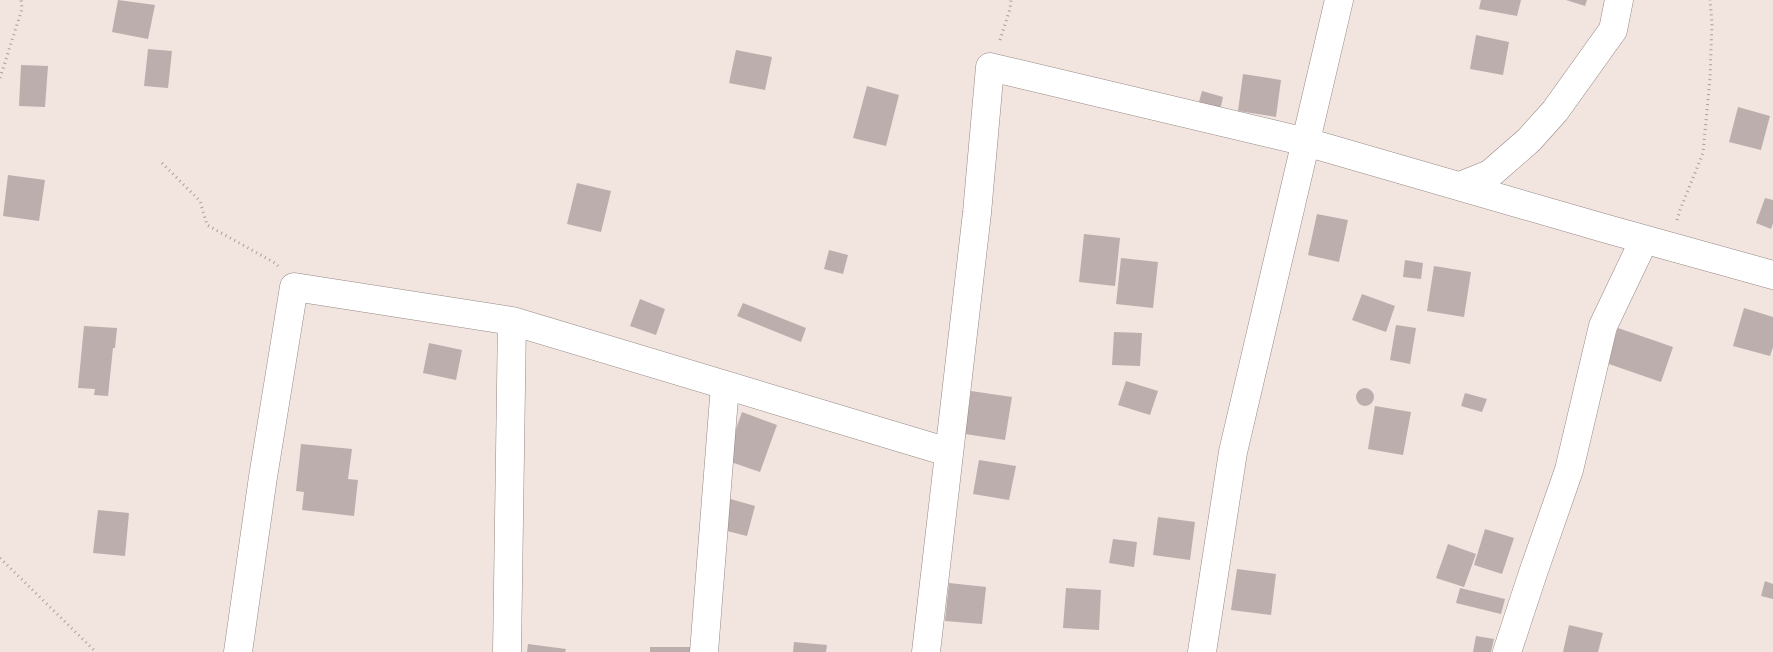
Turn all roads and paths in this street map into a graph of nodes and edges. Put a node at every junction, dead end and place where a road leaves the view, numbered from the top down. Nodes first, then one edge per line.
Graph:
1 (22, 0) edge
2 (1012, 0) edge
3 (1339, 0) edge
4 (1619, 0) edge
5 (1710, 0) edge
6 (990, 67) junction
7 (0, 78) edge
8 (1306, 142) junction
9 (162, 163) dead end
10 (1460, 186) junction
11 (1644, 240) junction
12 (1671, 247) junction
13 (1773, 275) edge
14 (294, 287) junction
15 (512, 321) junction
16 (726, 385) junction
17 (948, 452) junction
18 (0, 558) edge
19 (96, 652) edge
20 (238, 652) edge
21 (507, 652) edge
22 (704, 652) edge
23 (926, 652) edge
24 (1202, 652) edge
25 (1507, 652) edge

1 - 7 path
2 - 6 path
3 - 8 street
4 - 10 street
5 - 12 path
6 - 8 street
6 - 17 street
8 - 10 street
8 - 24 street
9 - 14 path
10 - 11 street
11 - 12 street
11 - 25 street
12 - 13 street
14 - 15 street
14 - 20 street
15 - 16 street
15 - 21 street
16 - 17 street
16 - 22 street
17 - 23 street
18 - 19 path

